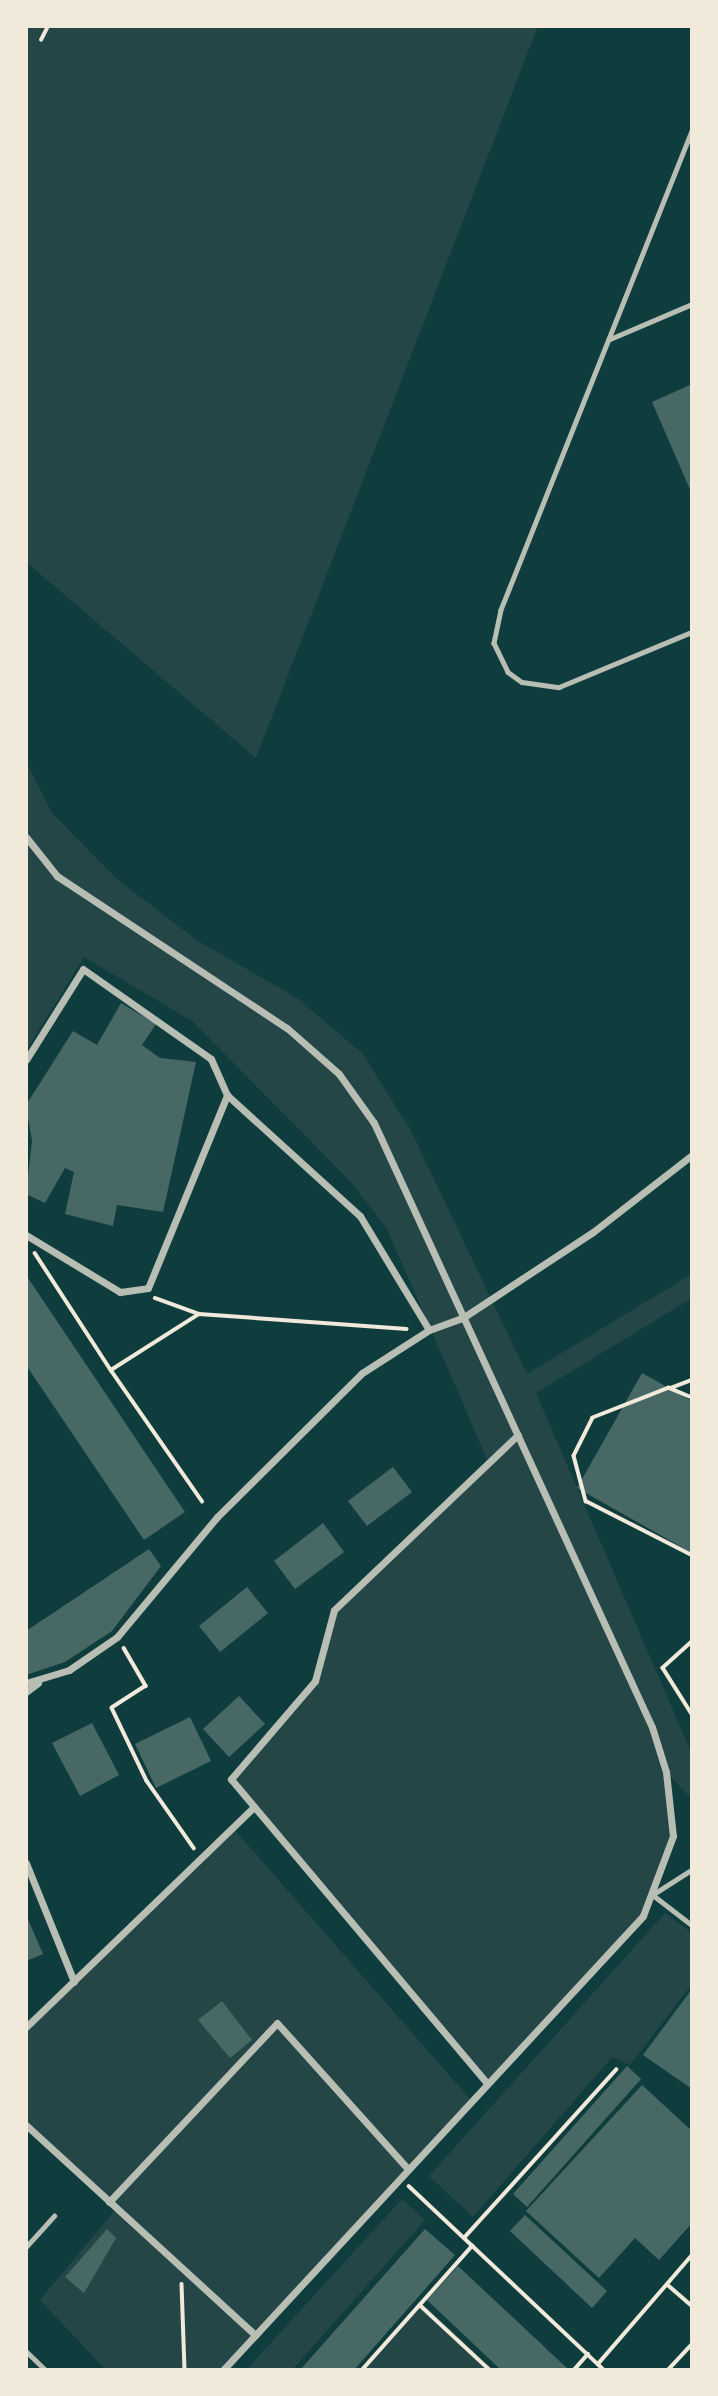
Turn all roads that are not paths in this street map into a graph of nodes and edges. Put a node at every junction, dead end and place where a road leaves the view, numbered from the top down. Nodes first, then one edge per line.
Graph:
1 (692, 131) edge
2 (692, 304) edge
3 (609, 340) junction
4 (692, 632) edge
5 (26, 837) edge
6 (26, 1060) edge
7 (227, 1095) junction
8 (692, 1155) edge
9 (26, 1235) edge
10 (464, 1317) junction
11 (429, 1330) junction
12 (518, 1435) junction
13 (41, 1680) junction
14 (26, 1684) edge
15 (26, 1692) edge
16 (254, 1807) junction
17 (26, 1863) edge
18 (692, 1870) edge
19 (653, 1895) junction
20 (692, 1925) edge
21 (74, 1982) junction
22 (26, 2027) edge
23 (486, 2082) junction
24 (26, 2125) edge
25 (407, 2168) junction
26 (110, 2202) junction
27 (54, 2216) dead end
28 (26, 2247) edge
29 (255, 2335) junction
30 (26, 2351) edge
31 (46, 2370) edge
32 (223, 2370) edge

1 - 3 lane
2 - 3 lane
3 - 4 lane
5 - 10 street
6 - 7 street
7 - 9 street
7 - 11 street
8 - 10 street
10 - 11 street
10 - 12 street
11 - 13 street
12 - 16 street
12 - 19 street
13 - 14 street
13 - 15 street
16 - 21 street
16 - 23 street
17 - 21 street
18 - 19 lane
19 - 20 lane
19 - 23 street
21 - 22 street
23 - 25 street
24 - 26 street
25 - 26 street
25 - 29 street
26 - 29 street
27 - 28 lane
29 - 32 street
30 - 31 lane

